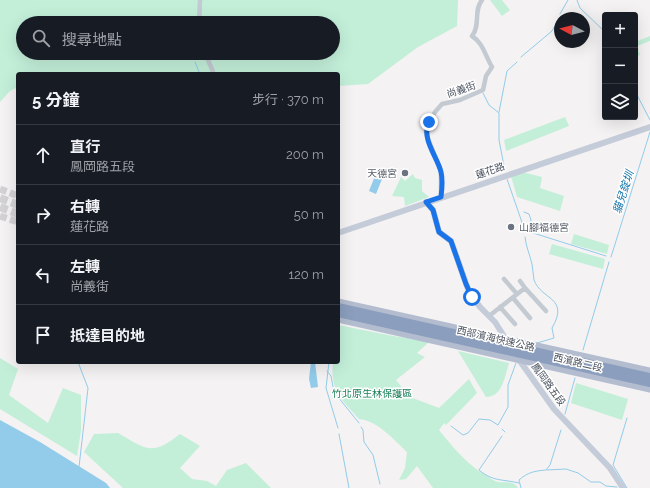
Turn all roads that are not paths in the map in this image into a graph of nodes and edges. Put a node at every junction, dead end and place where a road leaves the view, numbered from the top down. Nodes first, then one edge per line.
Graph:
1 (200, 0) edge
2 (482, 0) edge
3 (199, 16) edge
4 (208, 60) edge
5 (213, 72) edge
6 (649, 127) edge
7 (441, 197) junction
8 (426, 202) junction
9 (340, 232) edge
10 (504, 279) dead end
11 (520, 281) dead end
12 (525, 288) junction
13 (517, 294) junction
14 (513, 298) junction
15 (340, 303) edge
16 (340, 307) edge
17 (500, 307) junction
18 (546, 311) dead end
19 (340, 313) edge
20 (489, 316) junction
21 (530, 318) dead end
22 (340, 319) edge
23 (515, 324) dead end
24 (512, 349) junction
25 (650, 371) edge
26 (650, 377) edge
27 (650, 383) edge
28 (650, 389) edge
29 (623, 488) edge

1 - 3 street
2 - 7 street, 尚義街
4 - 5 street
6 - 7 street, 蓮花路
7 - 8 street, 蓮花路
8 - 9 street, 蓮花路
8 - 20 street, 鳳岡路五段
10 - 13 street
11 - 12 street
12 - 13 street
12 - 18 street
13 - 14 street
14 - 17 street
14 - 21 street
15 - 24 main road, 西濱路二段
16 - 24 highway, 西部濱海快速公路
17 - 20 street
17 - 23 street
19 - 24 highway, 西部濱海快速公路
20 - 24 street, 鳳岡路五段
22 - 24 main road, 西濱路二段
24 - 25 main road, 西濱路二段
24 - 26 highway, 西部濱海快速公路
24 - 27 highway, 西部濱海快速公路
24 - 28 main road, 西濱路二段
24 - 29 street, 鳳岡路五段

